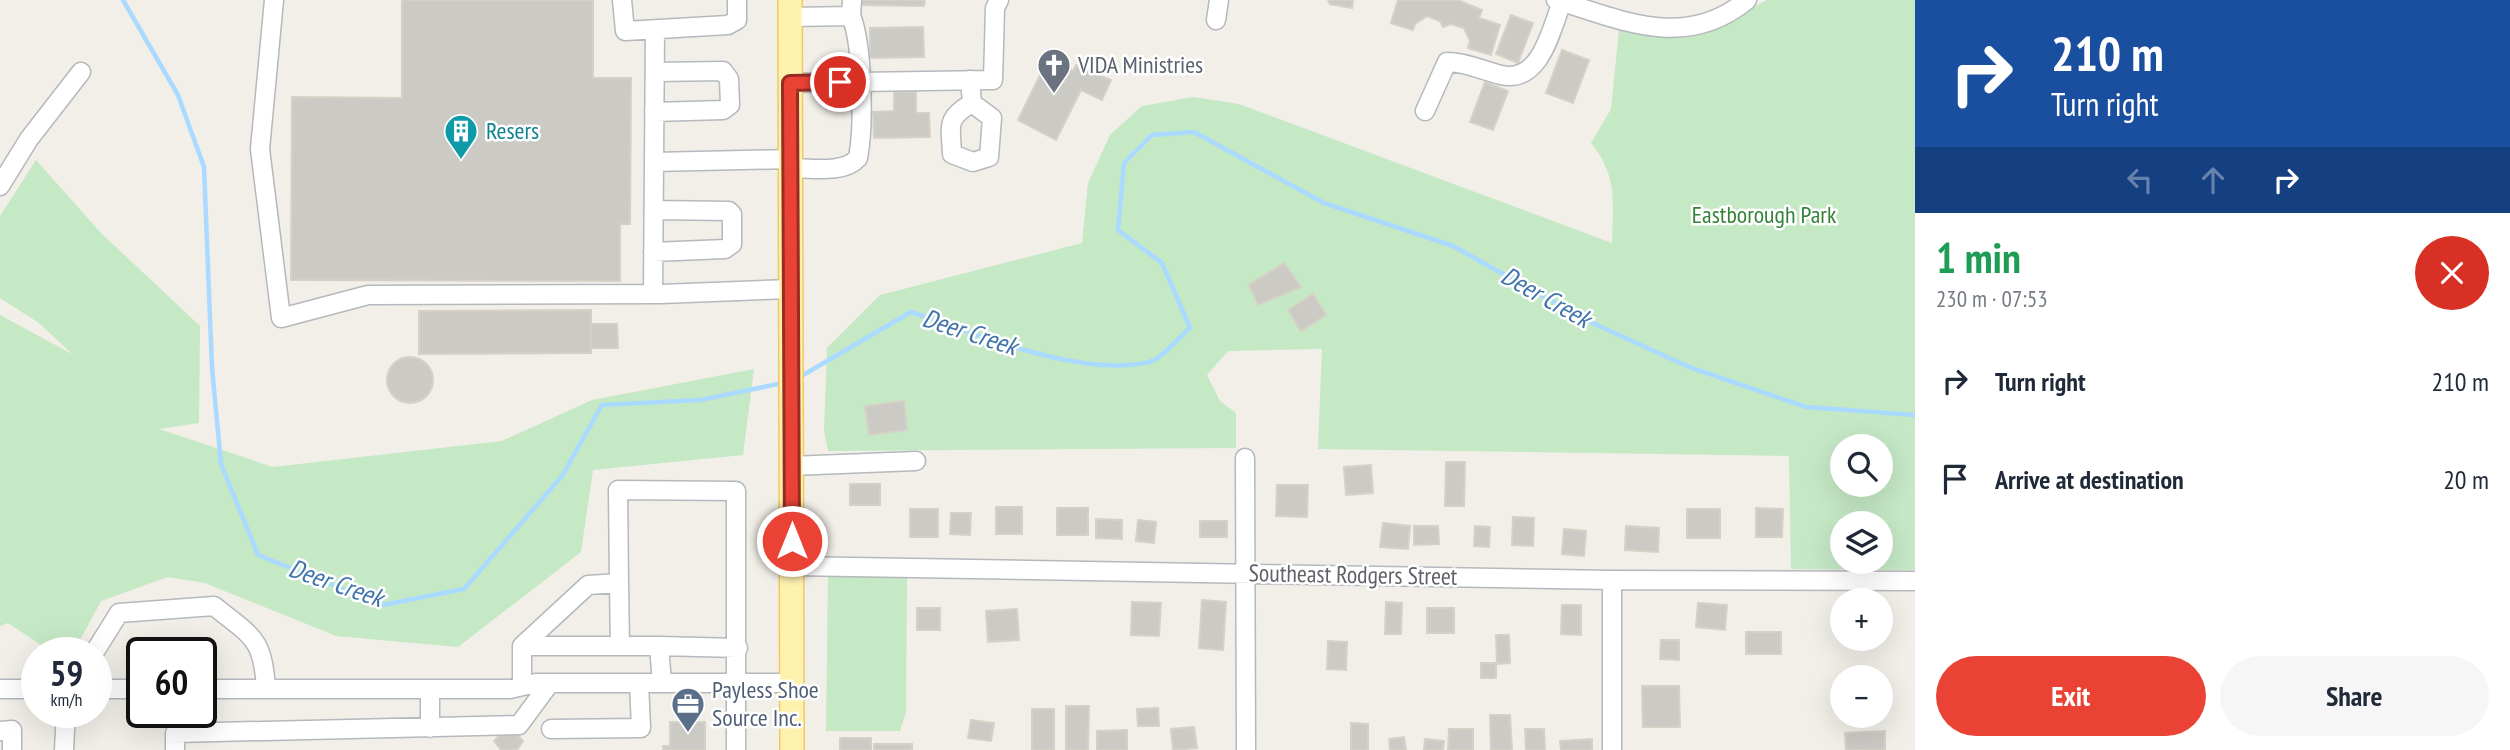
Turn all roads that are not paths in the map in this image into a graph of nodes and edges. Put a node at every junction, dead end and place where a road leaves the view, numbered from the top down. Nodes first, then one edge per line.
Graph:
1 (274, 0) edge
2 (622, 0) edge
3 (737, 0) edge
4 (1219, 0) edge
5 (1747, 0) edge
6 (1559, 1) edge
7 (992, 3) edge
8 (790, 8) edge
9 (852, 8) edge
10 (1216, 20) dead end
11 (655, 30) junction
12 (81, 72) dead end
13 (655, 72) junction
14 (970, 80) junction
15 (859, 82) junction
16 (790, 83) junction
17 (972, 103) dead end
18 (1426, 111) dead end
19 (654, 112) junction
20 (654, 162) junction
21 (791, 164) junction
22 (0, 186) edge
23 (654, 210) junction
24 (653, 252) junction
25 (791, 289) junction
26 (653, 294) junction
27 (1245, 458) dead end
28 (916, 461) dead end
29 (791, 466) junction
30 (792, 566) junction
31 (1244, 573) junction
32 (1612, 580) junction
33 (1915, 581) edge
34 (619, 583) junction
35 (102, 637) edge
36 (522, 646) junction
37 (620, 646) junction
38 (659, 646) junction
39 (738, 648) junction
40 (550, 683) junction
41 (639, 683) junction
42 (662, 683) junction
43 (737, 683) junction
44 (792, 683) junction
45 (522, 686) junction
46 (217, 689) edge
47 (266, 689) junction
48 (430, 689) junction
49 (0, 690) edge
50 (21, 690) edge
51 (65, 728) edge
52 (430, 728) junction
53 (551, 729) dead end
54 (0, 731) edge
55 (12, 750) edge
56 (64, 750) edge
57 (175, 750) edge
58 (736, 750) edge
59 (792, 750) edge
60 (1246, 750) edge
61 (1612, 750) edge

1 - 26 street
2 - 11 street
3 - 11 street
4 - 10 street
5 - 6 street
6 - 18 street
7 - 14 street
8 - 9 street
8 - 16 main road
9 - 15 street
11 - 13 street
12 - 22 street
13 - 19 street
13 - 19 street
14 - 15 street
14 - 17 street
15 - 16 street
15 - 21 street
16 - 21 main road
19 - 20 street
20 - 21 street
20 - 23 street
21 - 25 main road
23 - 24 street
23 - 24 street
24 - 26 street
25 - 26 street
25 - 29 main road
27 - 31 street
28 - 29 street
29 - 30 main road
30 - 31 street, Southeast Rodgers Street
30 - 44 main road
31 - 32 street, Southeast Rodgers Street
31 - 60 street
32 - 33 street, Southeast Rodgers Street
32 - 61 street
34 - 36 street
34 - 37 street
34 - 39 street
35 - 47 street
36 - 37 street
36 - 45 street
37 - 38 street
38 - 39 street
38 - 42 street
39 - 43 street
40 - 41 street
40 - 45 street
40 - 52 street
41 - 42 street
41 - 53 street
42 - 43 street
43 - 44 street
43 - 58 street
44 - 59 main road
45 - 48 street
46 - 47 street
47 - 48 street
48 - 52 street
49 - 50 street
51 - 56 street
52 - 57 street
54 - 55 street

